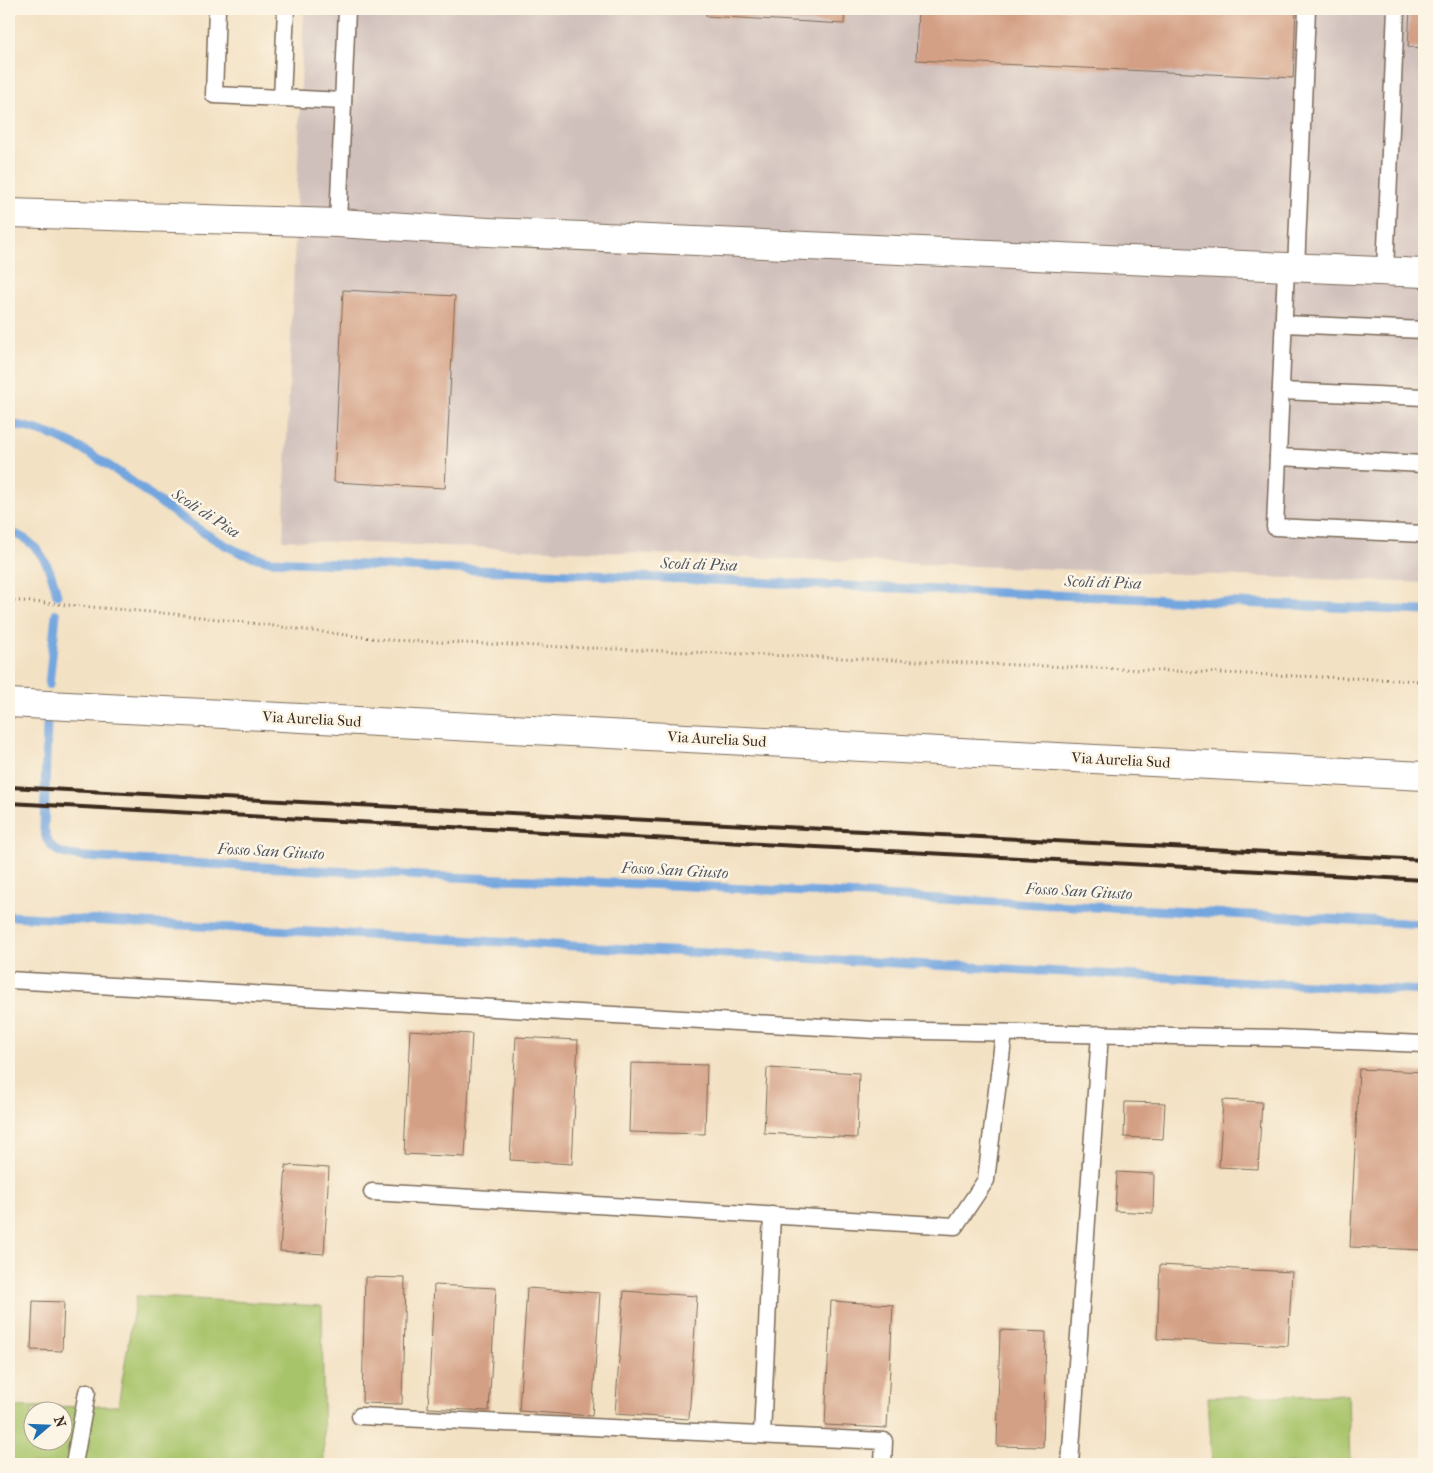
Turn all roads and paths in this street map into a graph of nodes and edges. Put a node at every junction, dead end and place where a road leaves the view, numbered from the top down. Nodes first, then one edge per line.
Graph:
1 (217, 9) edge
2 (286, 9) edge
3 (347, 9) edge
4 (1307, 9) edge
5 (1396, 9) edge
6 (282, 98) junction
7 (343, 101) junction
8 (9, 213) edge
9 (338, 223) junction
10 (1291, 269) junction
11 (1385, 271) junction
12 (1424, 273) edge
13 (1284, 324) junction
14 (1424, 330) edge
15 (1281, 391) junction
16 (1424, 397) edge
17 (1278, 457) junction
18 (1424, 464) edge
19 (1424, 534) edge
20 (9, 600) edge
21 (1424, 681) edge
22 (12, 704) edge
23 (1424, 776) edge
24 (9, 980) edge
25 (1004, 1033) junction
26 (1100, 1034) junction
27 (1424, 1044) edge
28 (372, 1192) dead end
29 (772, 1216) junction
30 (87, 1392) dead end
31 (360, 1416) dead end
32 (762, 1436) junction
33 (74, 1464) edge
34 (883, 1464) edge
35 (1070, 1464) edge

1 - 6 lane
2 - 6 lane
3 - 7 lane
4 - 10 lane
5 - 11 lane
6 - 7 lane
7 - 9 lane
8 - 9 street
9 - 10 street
10 - 11 street
10 - 13 lane
11 - 12 street
13 - 14 lane
13 - 15 lane
15 - 16 lane
15 - 17 lane
17 - 18 lane
17 - 19 lane
20 - 21 path
22 - 23 street, Via Aurelia Sud
24 - 25 lane
25 - 26 lane
25 - 29 lane
26 - 27 lane
26 - 35 lane
28 - 29 lane
29 - 32 lane
30 - 33 lane
31 - 32 lane
32 - 34 lane

